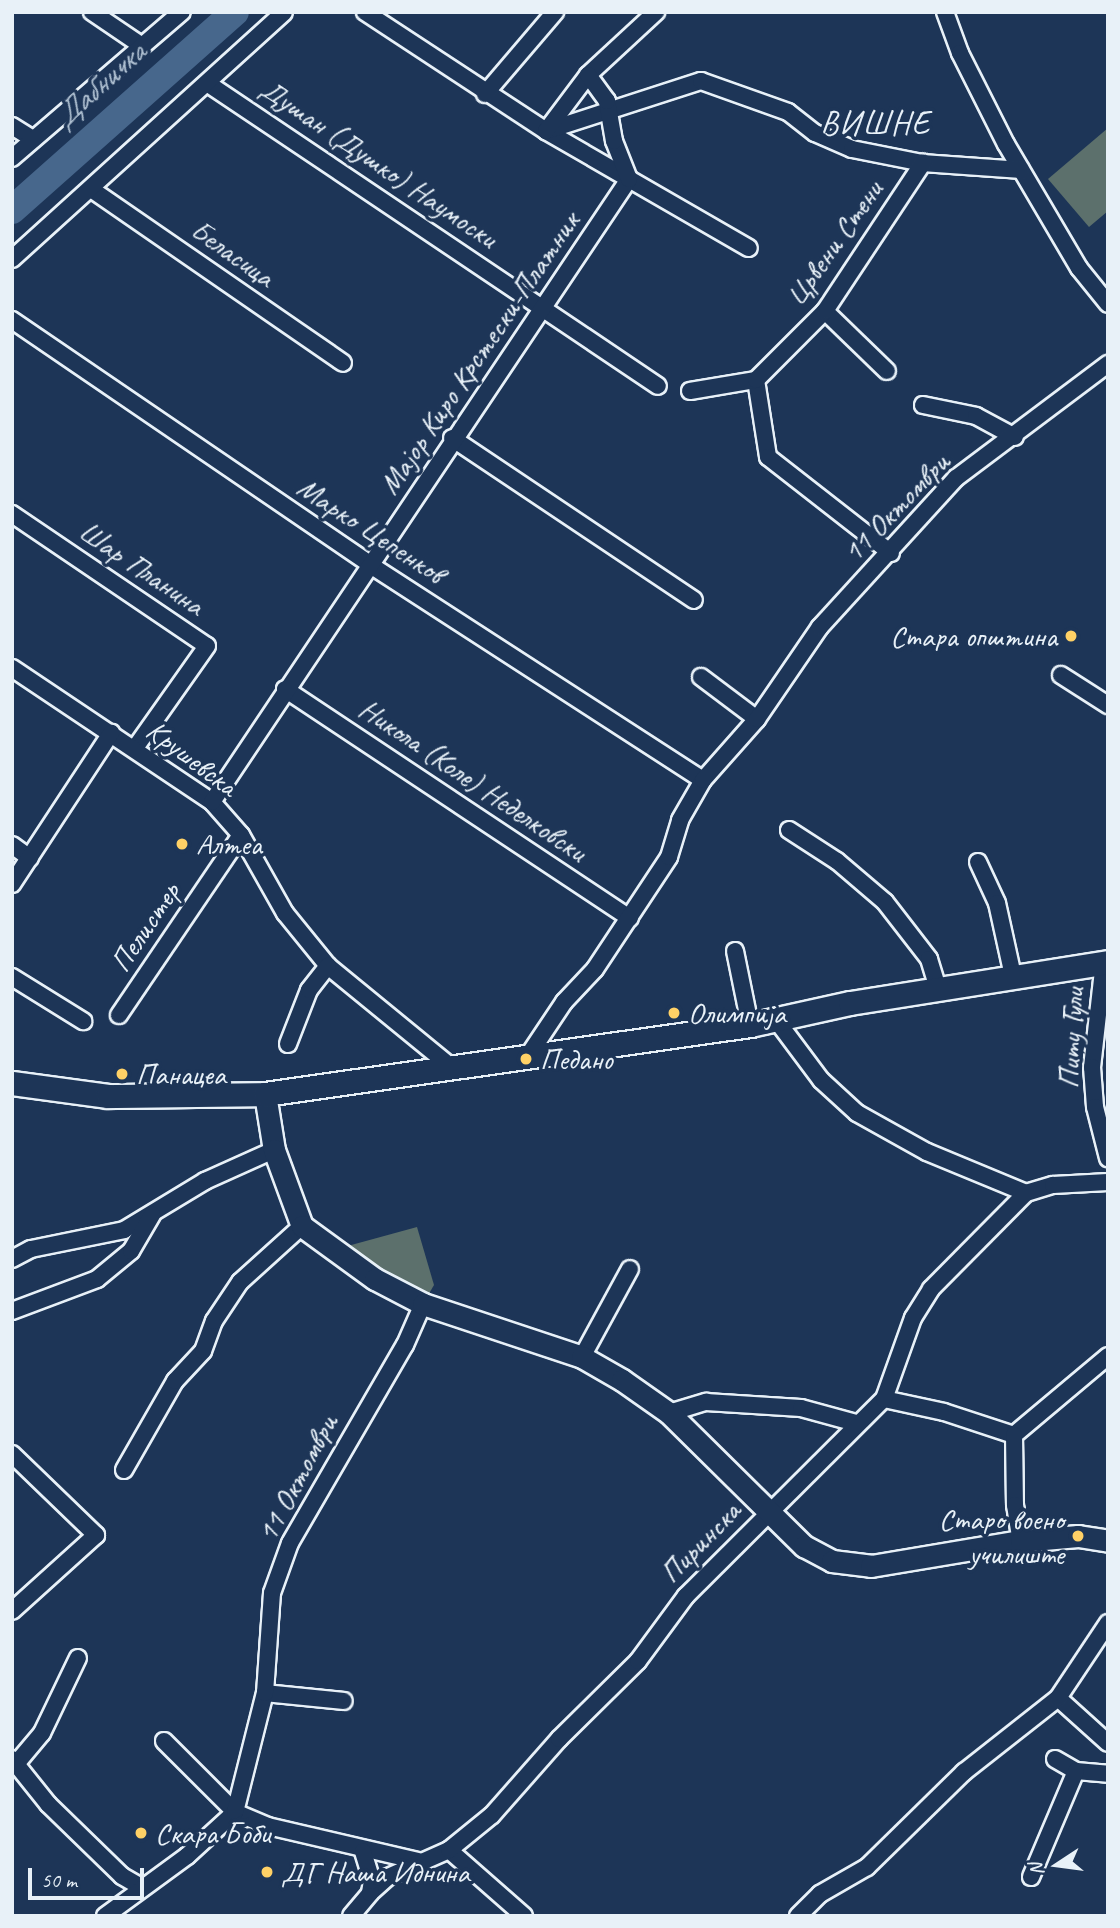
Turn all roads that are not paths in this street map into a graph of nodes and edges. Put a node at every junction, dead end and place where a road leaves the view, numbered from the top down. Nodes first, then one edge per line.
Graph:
1 (92, 12) edge
2 (182, 12) edge
3 (285, 12) edge
4 (365, 12) edge
5 (555, 12) edge
6 (656, 12) edge
7 (945, 12) edge
8 (142, 46) junction
9 (588, 75) junction
10 (206, 83) junction
11 (485, 94) junction
12 (609, 111) junction
13 (12, 126) edge
14 (546, 131) junction
15 (33, 139) junction
16 (12, 159) edge
17 (923, 163) junction
18 (1021, 170) junction
19 (629, 180) junction
20 (91, 189) junction
21 (749, 247) dead end
22 (12, 259) edge
23 (1108, 304) edge
24 (543, 307) junction
25 (825, 311) junction
26 (12, 320) edge
27 (343, 363) dead end
28 (1108, 364) edge
29 (887, 371) dead end
30 (756, 380) junction
31 (658, 386) dead end
32 (690, 391) dead end
33 (923, 405) dead end
34 (1015, 437) junction
35 (452, 438) junction
36 (12, 514) edge
37 (891, 553) junction
38 (372, 566) junction
39 (694, 600) dead end
40 (12, 668) edge
41 (1061, 675) dead end
42 (701, 677) dead end
43 (285, 689) junction
44 (1108, 705) edge
45 (757, 719) junction
46 (111, 733) junction
47 (135, 748) junction
48 (703, 780) junction
49 (212, 802) junction
50 (789, 830) dead end
51 (241, 835) junction
52 (12, 845) edge
53 (30, 858) junction
54 (978, 862) dead end
55 (12, 884) edge
56 (630, 918) junction
57 (734, 951) dead end
58 (1106, 962) edge
59 (328, 966) junction
60 (1013, 976) junction
61 (12, 977) edge
62 (938, 989) junction
63 (119, 1015) dead end
64 (83, 1021) dead end
65 (777, 1021) junction
66 (750, 1025) junction
67 (288, 1044) dead end
68 (526, 1059) junction
69 (455, 1070) junction
70 (12, 1083) edge
71 (265, 1094) junction
72 (274, 1150) junction
73 (1108, 1158) edge
74 (1108, 1182) edge
75 (1026, 1193) junction
76 (153, 1215) junction
77 (302, 1226) junction
78 (12, 1259) edge
79 (630, 1269) dead end
80 (423, 1304) junction
81 (12, 1311) edge
82 (1108, 1356) edge
83 (582, 1357) junction
84 (884, 1399) junction
85 (668, 1413) junction
86 (856, 1423) junction
87 (1014, 1435) junction
88 (12, 1454) edge
89 (124, 1470) dead end
90 (766, 1514) junction
91 (1021, 1541) junction
92 (1108, 1541) edge
93 (12, 1611) edge
94 (1108, 1623) edge
95 (78, 1658) dead end
96 (265, 1693) junction
97 (1058, 1698) junction
98 (344, 1701) dead end
99 (164, 1741) dead end
100 (1108, 1743) edge
101 (1055, 1759) dead end
102 (14, 1762) edge
103 (1076, 1771) junction
104 (1108, 1774) edge
105 (235, 1812) junction
106 (449, 1850) junction
107 (363, 1852) junction
108 (418, 1861) junction
109 (1031, 1877) dead end
110 (139, 1886) junction
111 (370, 1893) junction
112 (105, 1916) edge
113 (351, 1916) edge
114 (524, 1916) edge
115 (797, 1916) edge

1 - 8 street
2 - 8 street
3 - 10 street
4 - 11 street
5 - 11 street
6 - 9 street
7 - 18 street
8 - 15 street
9 - 12 street
9 - 14 street
10 - 20 street
10 - 24 street, Душан (Душко) Наумоски
11 - 14 street
12 - 14 street
12 - 17 street
12 - 19 street
13 - 15 street
14 - 19 street
15 - 16 street
17 - 18 street
17 - 25 street, Црвени Стени
18 - 23 street
19 - 21 street
19 - 24 street, Мајор Киро Крстески-Платник
20 - 22 street
20 - 27 street, Беласица
24 - 31 street, Душан (Душко) Наумоски
24 - 35 street, Мајор Киро Крстески-Платник
25 - 29 street
25 - 30 street, Црвени Стени
26 - 38 street, Марко Цепенков
28 - 34 street, 11 Октомври
30 - 32 street
30 - 37 street
33 - 34 street
34 - 37 street, 11 Октомври
35 - 38 street, Мајор Киро Крстески-Платник
35 - 39 street
36 - 47 street, Шар Планина
37 - 45 street, 11 Октомври
38 - 43 street, Мајор Киро Крстески-Платник
38 - 48 street, Марко Цепенков
40 - 46 street, Крушевска
41 - 44 street
42 - 45 street
43 - 49 street, Мајор Киро Крстески-Платник
43 - 56 street, Никола (Коле) Неделковски
45 - 48 street, 11 Октомври
46 - 47 street, Крушевска
46 - 53 street
47 - 49 street, Крушевска
48 - 56 street, 11 Октомври
49 - 51 street, Крушевска
50 - 62 street
51 - 59 street, Крушевска
51 - 63 street, Пелистер
52 - 53 street
53 - 55 street
54 - 60 street, Питу Гули
56 - 68 street, 11 Октомври
57 - 66 street
58 - 60 main road
58 - 73 street, Питу Гули
59 - 67 street
59 - 69 street, Крушевска
60 - 62 main road
61 - 64 street
62 - 65 main road
65 - 66 main road
65 - 75 street
66 - 68 main road
68 - 69 main road
69 - 71 main road
70 - 71 main road
71 - 72 street
72 - 76 street
72 - 77 street
74 - 75 street
75 - 84 street, Пиринска
76 - 78 street
76 - 81 street
77 - 80 street
77 - 89 street
79 - 83 street
80 - 83 street
80 - 96 street, 11 Октомври
82 - 87 street
83 - 85 street
84 - 86 street, Пиринска
84 - 87 street
85 - 86 street
85 - 90 street
86 - 90 street, Пиринска
87 - 91 street
88 - 93 street
90 - 91 street
90 - 106 street, Пиринска
91 - 92 street
94 - 97 street
95 - 102 street
96 - 98 street
96 - 105 street, 11 Октомври
97 - 100 street
97 - 115 street
99 - 105 street
101 - 103 street
102 - 110 street
103 - 104 street
103 - 109 street
105 - 107 street, Пиринска
105 - 110 street
106 - 108 street, Пиринска
106 - 114 street
107 - 108 street, Пиринска
107 - 111 street
108 - 111 street
110 - 112 street
111 - 113 street

